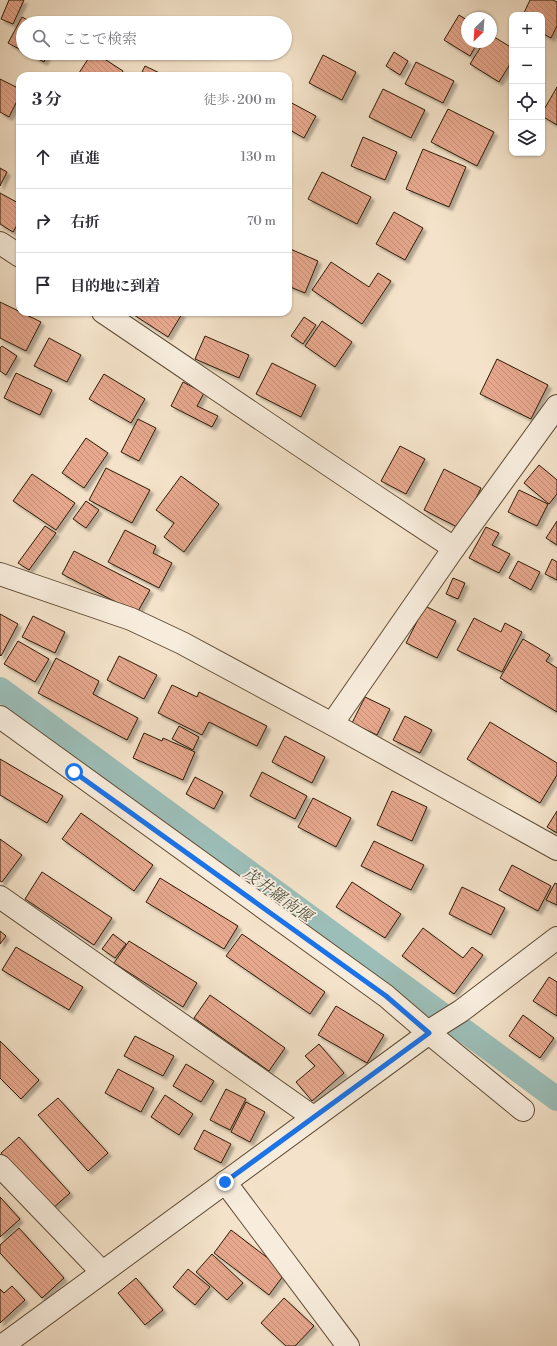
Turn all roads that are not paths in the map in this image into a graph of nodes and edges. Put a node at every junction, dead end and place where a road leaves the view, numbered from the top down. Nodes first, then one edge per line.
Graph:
1 (0, 243) edge
2 (16, 253) edge
3 (109, 316) edge
4 (557, 406) edge
5 (454, 548) junction
6 (0, 574) edge
7 (0, 717) edge
8 (332, 724) junction
9 (557, 849) edge
10 (0, 897) edge
11 (557, 938) edge
12 (431, 1031) junction
13 (522, 1110) dead end
14 (313, 1118) junction
15 (0, 1166) edge
16 (225, 1182) junction
17 (102, 1272) junction
18 (2, 1346) edge
19 (348, 1346) edge

1 - 2 street
3 - 5 street
4 - 5 street
5 - 8 street
6 - 8 street
7 - 12 street
8 - 9 street
10 - 14 street
11 - 12 street
12 - 13 street
12 - 14 street
14 - 16 street
15 - 17 street
16 - 17 street
16 - 19 street
17 - 18 street

